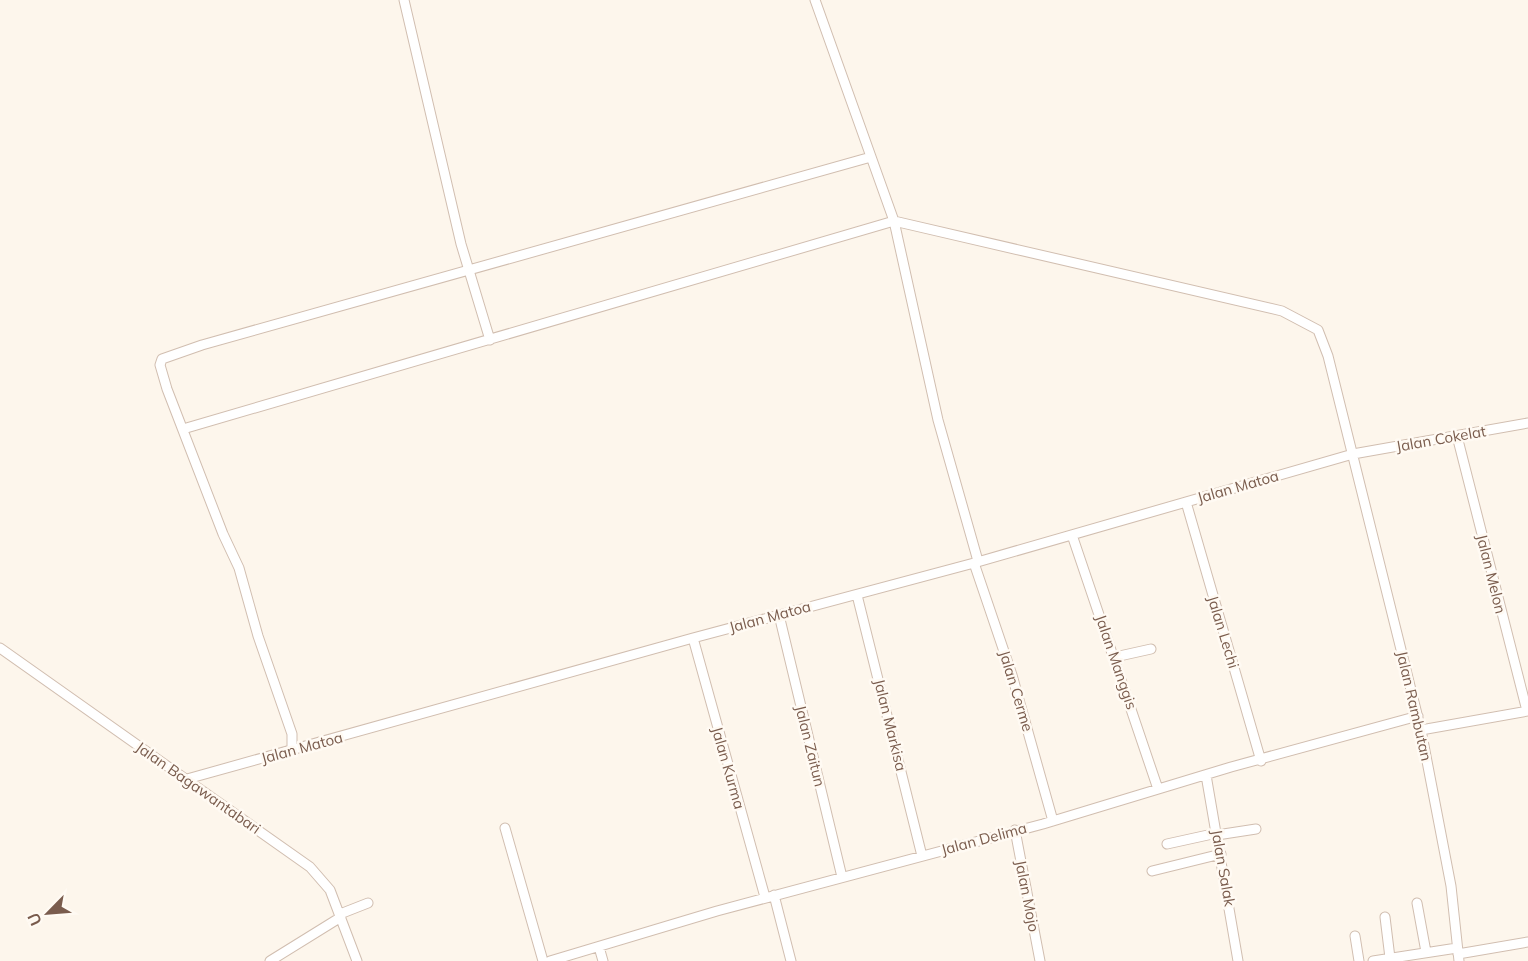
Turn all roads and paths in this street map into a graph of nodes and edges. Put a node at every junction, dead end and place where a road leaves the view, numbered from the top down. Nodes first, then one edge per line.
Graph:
1 (404, 0) edge
2 (815, 0) edge
3 (871, 157) junction
4 (894, 221) junction
5 (469, 272) junction
6 (490, 340) junction
7 (1528, 423) edge
8 (183, 429) junction
9 (1457, 436) junction
10 (1353, 454) junction
11 (1186, 502) junction
12 (1072, 535) junction
13 (976, 562) junction
14 (857, 595) junction
15 (778, 615) junction
16 (693, 638) junction
17 (0, 648) edge
18 (1151, 649) dead end
19 (1115, 657) junction
20 (1527, 711) edge
21 (1418, 716) junction
22 (1421, 730) junction
23 (292, 751) junction
24 (1261, 761) junction
25 (1206, 775) junction
26 (187, 779) junction
27 (1158, 789) junction
28 (1053, 821) junction
29 (505, 828) dead end
30 (1256, 829) dead end
31 (1015, 830) junction
32 (1217, 834) junction
33 (1167, 844) dead end
34 (1221, 854) junction
35 (922, 856) junction
36 (1152, 871) dead end
37 (842, 877) junction
38 (769, 896) junction
39 (368, 903) dead end
40 (1417, 903) dead end
41 (341, 916) junction
42 (1385, 917) dead end
43 (1355, 936) dead end
44 (1528, 942) edge
45 (599, 947) junction
46 (1426, 952) junction
47 (1458, 954) edge
48 (1390, 958) junction
49 (270, 961) edge
50 (357, 961) edge
51 (543, 961) edge
52 (550, 961) edge
53 (603, 961) edge
54 (791, 961) edge
55 (1040, 961) edge
56 (1238, 961) edge
57 (1359, 961) edge
58 (1374, 961) edge

1 - 5 street
2 - 3 street, Jalan Cerme
3 - 4 street, Jalan Cerme
3 - 5 street
4 - 6 street
4 - 10 street, Jalan Rambutan
4 - 13 street, Jalan Cerme
5 - 6 street
5 - 8 street
6 - 8 street
7 - 9 street, Jalan Cokelat
8 - 23 street
9 - 10 street, Jalan Cokelat
9 - 20 street, Jalan Melon
10 - 11 street, Jalan Matoa
10 - 21 street, Jalan Rambutan
11 - 12 street, Jalan Matoa
11 - 24 street, Jalan Lechi
12 - 13 street, Jalan Matoa
12 - 19 street, Jalan Manggis
13 - 14 street, Jalan Matoa
13 - 28 street, Jalan Cerme
14 - 15 street, Jalan Matoa
14 - 35 street, Jalan Markisa
15 - 16 street, Jalan Matoa
15 - 37 street, Jalan Zaitun
16 - 23 street, Jalan Matoa
16 - 38 street, Jalan Kurma
17 - 26 street, Jalan Bagawantabari
18 - 19 street
19 - 27 street, Jalan Manggis
20 - 22 street
21 - 22 street, Jalan Rambutan
21 - 24 street, Jalan Delima
22 - 47 street, Jalan Rambutan
23 - 26 street, Jalan Matoa
24 - 25 street, Jalan Delima
25 - 27 street, Jalan Delima
25 - 32 street, Jalan Salak
26 - 41 street, Jalan Bagawantabari
27 - 28 street, Jalan Delima
28 - 31 street, Jalan Delima
29 - 51 street
30 - 32 street
31 - 35 street, Jalan Delima
31 - 55 street, Jalan Mojo
32 - 33 street
32 - 34 street, Jalan Salak
34 - 36 street
34 - 56 street, Jalan Salak
35 - 37 street, Jalan Delima
37 - 38 street, Jalan Delima
38 - 45 street, Jalan Delima
38 - 54 street, Jalan Kurma
39 - 41 street
40 - 46 street
41 - 49 street
41 - 50 street, Jalan Bagawantabari
42 - 48 street
43 - 57 street
44 - 47 street
45 - 52 street, Jalan Delima
45 - 53 street
46 - 47 street
46 - 48 street
48 - 58 street

